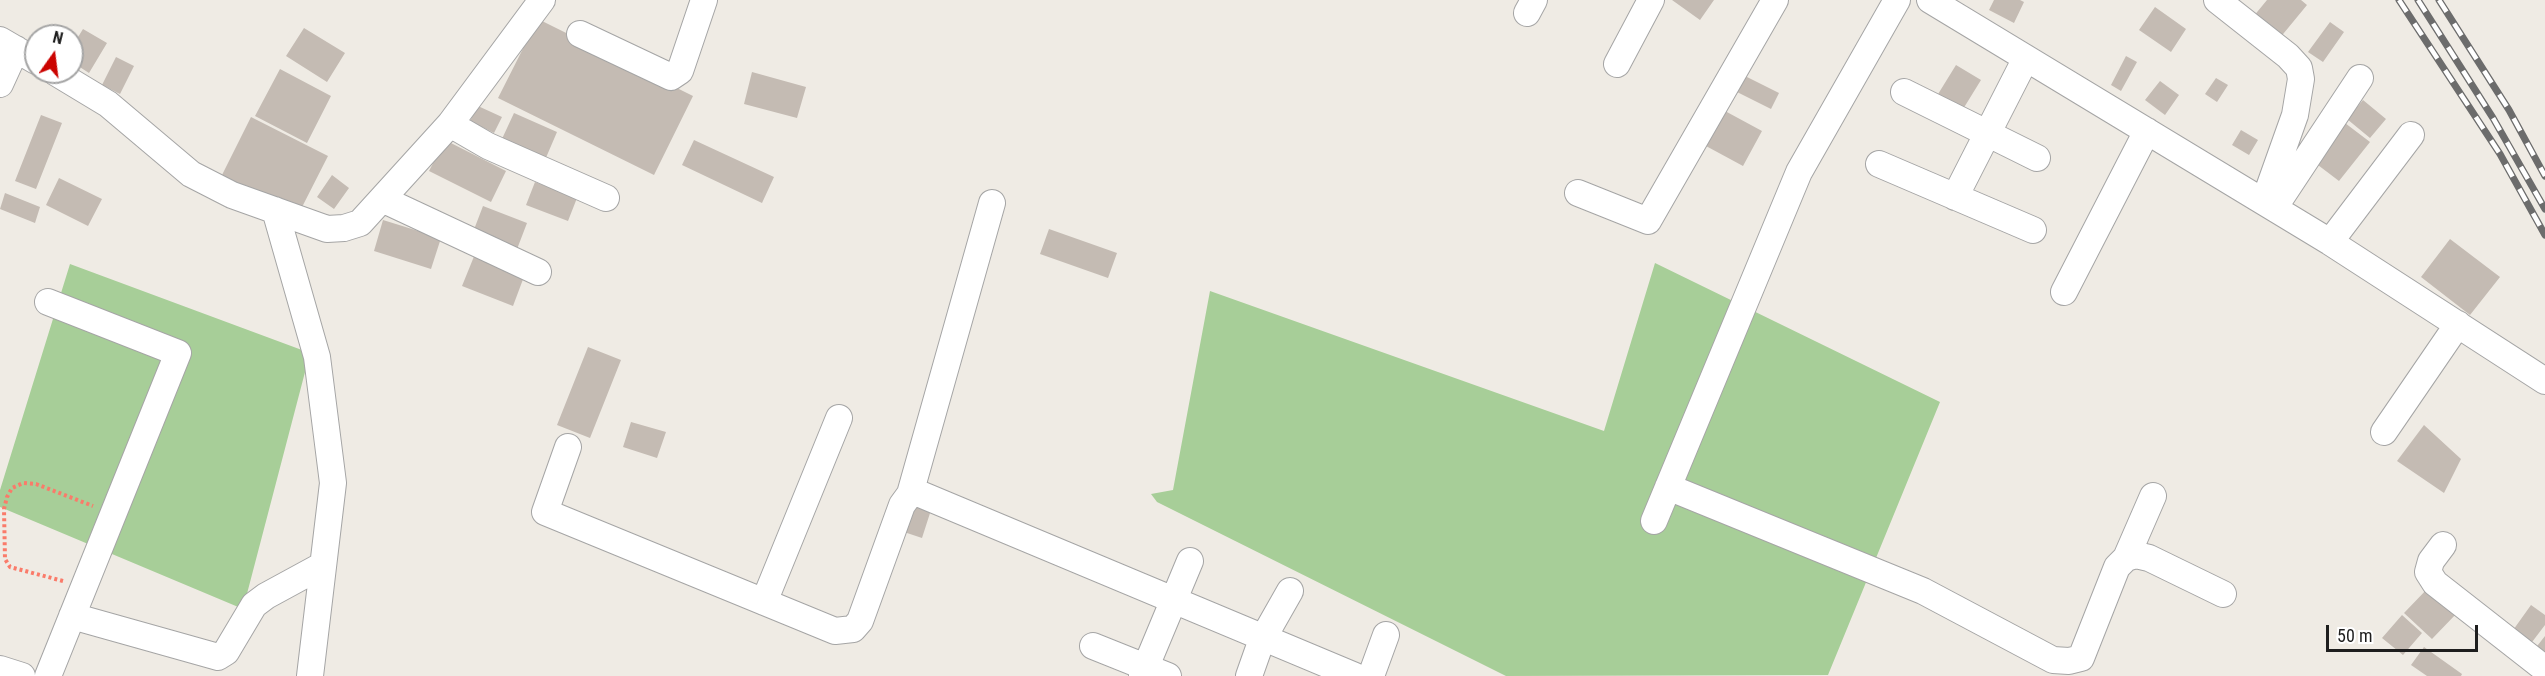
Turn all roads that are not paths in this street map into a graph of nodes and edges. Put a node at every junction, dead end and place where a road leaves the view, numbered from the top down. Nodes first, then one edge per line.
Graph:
1 (542, 0) edge
2 (704, 0) edge
3 (1651, 0) edge
4 (1775, 0) edge
5 (1897, 0) edge
6 (1930, 0) edge
7 (2217, 0) edge
8 (580, 33) dead end
9 (17, 50) edge
10 (2026, 58) junction
11 (1617, 64) dead end
12 (2360, 78) dead end
13 (0, 84) edge
14 (75, 84) edge
15 (1904, 92) dead end
16 (450, 124) junction
17 (2147, 131) junction
18 (1988, 134) junction
19 (2411, 135) dead end
20 (2037, 158) dead end
21 (1879, 164) dead end
22 (1578, 193) dead end
23 (1955, 197) junction
24 (606, 198) dead end
25 (382, 199) junction
26 (992, 203) dead end
27 (2269, 205) junction
28 (275, 210) junction
29 (2033, 230) dead end
30 (2330, 242) junction
31 (538, 272) dead end
32 (2064, 292) dead end
33 (48, 302) dead end
34 (2458, 324) junction
35 (2545, 381) edge
36 (839, 418) dead end
37 (2384, 432) dead end
38 (568, 447) dead end
39 (1668, 487) junction
40 (910, 494) junction
41 (2152, 496) dead end
42 (1654, 522) dead end
43 (2443, 545) dead end
44 (2126, 558) junction
45 (1190, 561) dead end
46 (323, 565) junction
47 (1290, 591) dead end
48 (2223, 594) dead end
49 (1173, 600) junction
50 (764, 602) junction
51 (72, 616) junction
52 (1386, 635) dead end
53 (1263, 638) junction
54 (1093, 646) dead end
55 (0, 669) edge
56 (2545, 669) edge
57 (1144, 671) edge
58 (22, 676) edge
59 (48, 676) edge
60 (310, 676) edge
61 (1168, 676) edge
62 (1249, 676) edge
63 (1355, 676) edge
64 (1371, 676) edge

1 - 16 street
2 - 8 street
3 - 11 street
4 - 22 street
5 - 39 street
6 - 10 street
7 - 27 street
9 - 13 street
10 - 17 street
10 - 18 street
12 - 27 street
14 - 28 street
15 - 18 street
16 - 24 street
16 - 25 street
17 - 27 street
17 - 32 street
18 - 20 street
18 - 23 street
19 - 30 street
21 - 23 street
23 - 29 street
25 - 28 street
25 - 31 street
26 - 40 street
27 - 30 street
28 - 46 street
30 - 34 street
33 - 51 street
34 - 35 street
34 - 37 street
36 - 50 street
38 - 50 street
39 - 42 street
39 - 44 street
40 - 49 street
40 - 50 street
41 - 44 street
43 - 56 street
44 - 48 street
45 - 49 street
46 - 51 street
46 - 60 street
47 - 53 street
49 - 53 street
49 - 57 street
51 - 59 street
52 - 64 street
53 - 62 street
53 - 63 street
54 - 57 street
55 - 58 street
57 - 61 street

